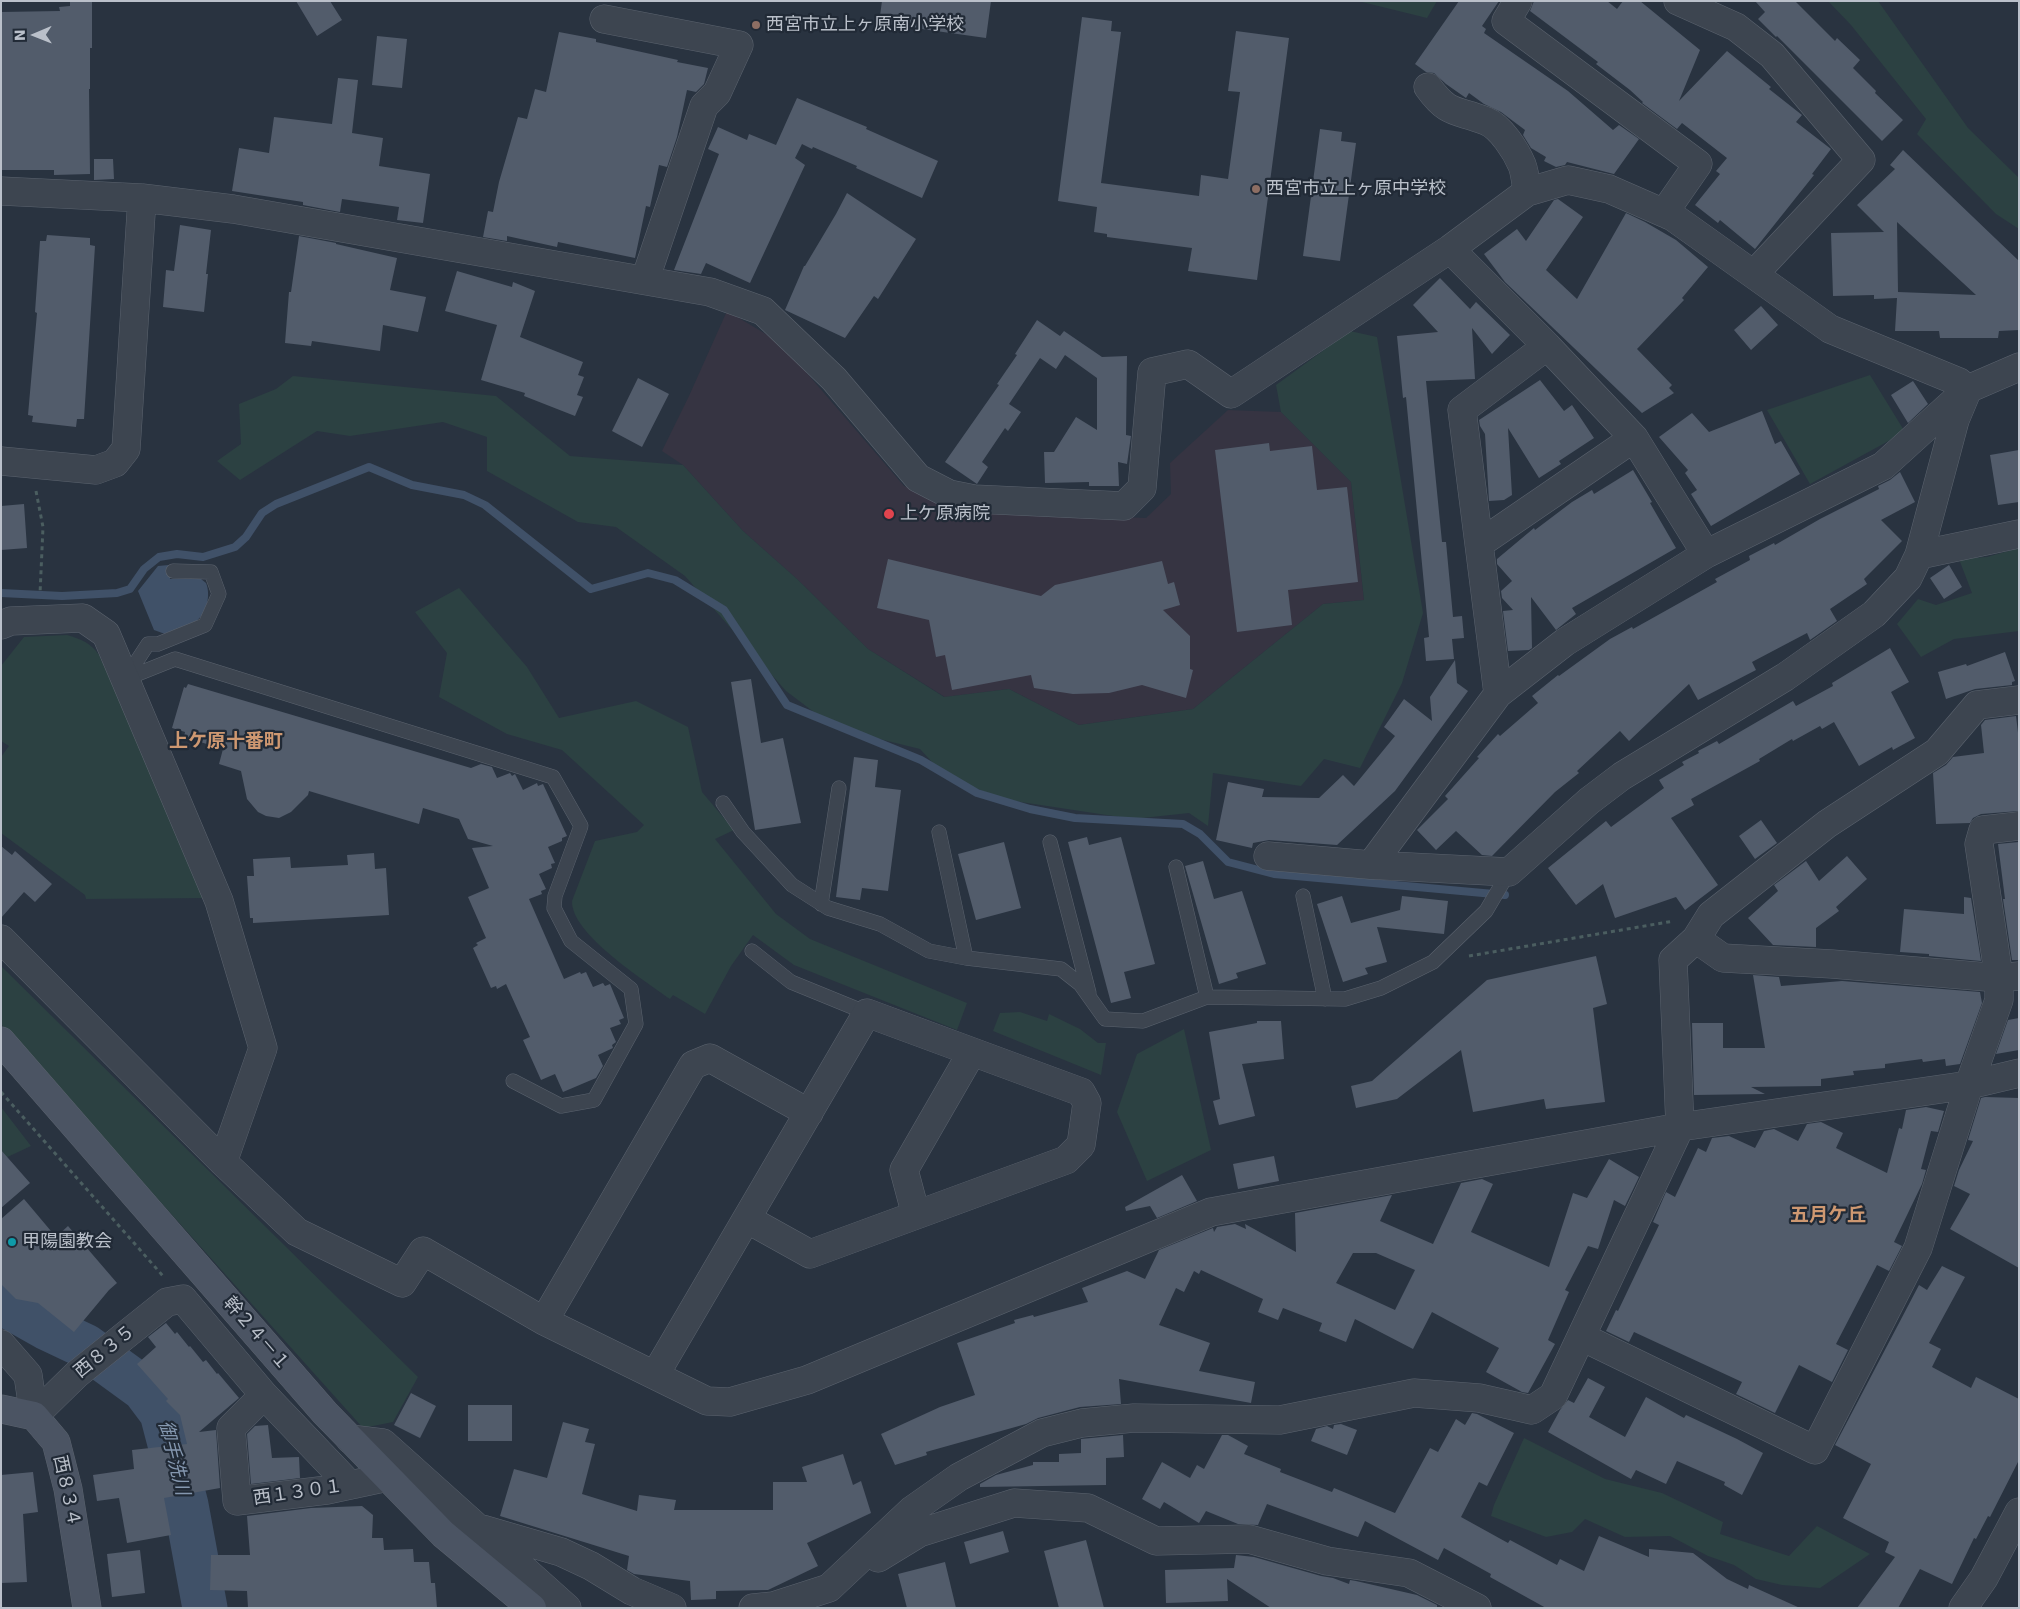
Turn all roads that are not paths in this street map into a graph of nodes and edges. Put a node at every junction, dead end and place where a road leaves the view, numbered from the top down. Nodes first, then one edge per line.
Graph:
1 (1518, 1) edge
2 (1678, 1) edge
3 (604, 19) dead end
4 (1428, 86) dead end
5 (1, 191) edge
6 (1527, 192) junction
7 (142, 198) junction
8 (1664, 213) junction
9 (1450, 249) junction
10 (1754, 274) junction
11 (646, 280) junction
12 (1547, 346) junction
13 (2019, 367) edge
14 (1968, 389) junction
15 (1634, 438) junction
16 (1, 461) edge
17 (2019, 534) edge
18 (1479, 544) junction
19 (1706, 554) junction
20 (1919, 554) junction
21 (173, 570) dead end
22 (1, 625) edge
23 (125, 679) junction
24 (1498, 694) junction
25 (2019, 700) edge
26 (839, 788) dead end
27 (723, 803) dead end
28 (2019, 826) edge
29 (939, 832) dead end
30 (1050, 842) dead end
31 (1268, 856) dead end
32 (1371, 865) junction
33 (1176, 867) dead end
34 (1509, 872) junction
35 (1303, 896) dead end
36 (822, 904) junction
37 (1, 939) edge
38 (1696, 939) junction
39 (752, 951) dead end
40 (966, 958) junction
41 (2009, 977) edge
42 (1207, 997) junction
43 (1090, 999) junction
44 (1325, 999) junction
45 (867, 1013) junction
46 (1, 1041) edge
47 (972, 1052) junction
48 (2019, 1073) edge
49 (514, 1081) dead end
50 (1969, 1085) junction
51 (809, 1112) junction
52 (1680, 1127) junction
53 (224, 1162) junction
54 (916, 1215) junction
55 (747, 1219) junction
56 (544, 1321) junction
57 (1582, 1337) junction
58 (1, 1344) edge
59 (654, 1375) junction
60 (264, 1395) junction
61 (1, 1409) edge
62 (34, 1416) junction
63 (350, 1439) junction
64 (388, 1477) junction
65 (350, 1485) junction
66 (2019, 1512) edge
67 (475, 1528) junction
68 (828, 1598) edge
69 (1976, 1602) edge
70 (87, 1608) edge
71 (532, 1608) edge
72 (566, 1608) edge
73 (672, 1608) edge
74 (753, 1608) edge
75 (1478, 1608) edge

1 - 8 street
2 - 10 street
3 - 11 street
4 - 6 street
5 - 7 street
6 - 8 street
6 - 9 street
7 - 11 street
7 - 16 street
8 - 10 street
9 - 11 street
9 - 12 street
10 - 14 street
12 - 15 street
12 - 18 street
13 - 14 street
14 - 19 street
14 - 20 street
15 - 18 street
15 - 19 street
17 - 20 street
18 - 24 street
19 - 24 street
20 - 34 street
21 - 23 lane
22 - 23 street
23 - 49 lane
23 - 53 street
24 - 32 street
25 - 38 street
26 - 36 lane
27 - 36 lane
28 - 41 street
29 - 40 lane
30 - 43 lane
31 - 32 street
32 - 34 street
33 - 42 lane
34 - 44 lane
35 - 44 lane
36 - 40 lane
37 - 53 street
38 - 41 street
38 - 52 street
39 - 45 lane
40 - 43 lane
41 - 50 street
42 - 43 lane
42 - 44 lane
45 - 47 street
45 - 51 street
46 - 63 street, 幹２４－１
47 - 54 street
47 - 54 street
48 - 50 street
50 - 52 street
50 - 57 street
51 - 55 street
51 - 56 street
52 - 57 street
52 - 59 street
53 - 56 street
54 - 55 street
55 - 59 street
56 - 59 street
57 - 68 street
58 - 62 street
60 - 62 street, 西８３５
60 - 65 street
60 - 65 street, 西１３０１
61 - 62 street
62 - 70 street, 西８３４
63 - 64 street, 幹２４－１
63 - 67 street
64 - 65 street, 西１３０１
64 - 71 street, 幹２４－１
66 - 69 street
67 - 72 street
67 - 73 street
68 - 74 street
68 - 75 street

